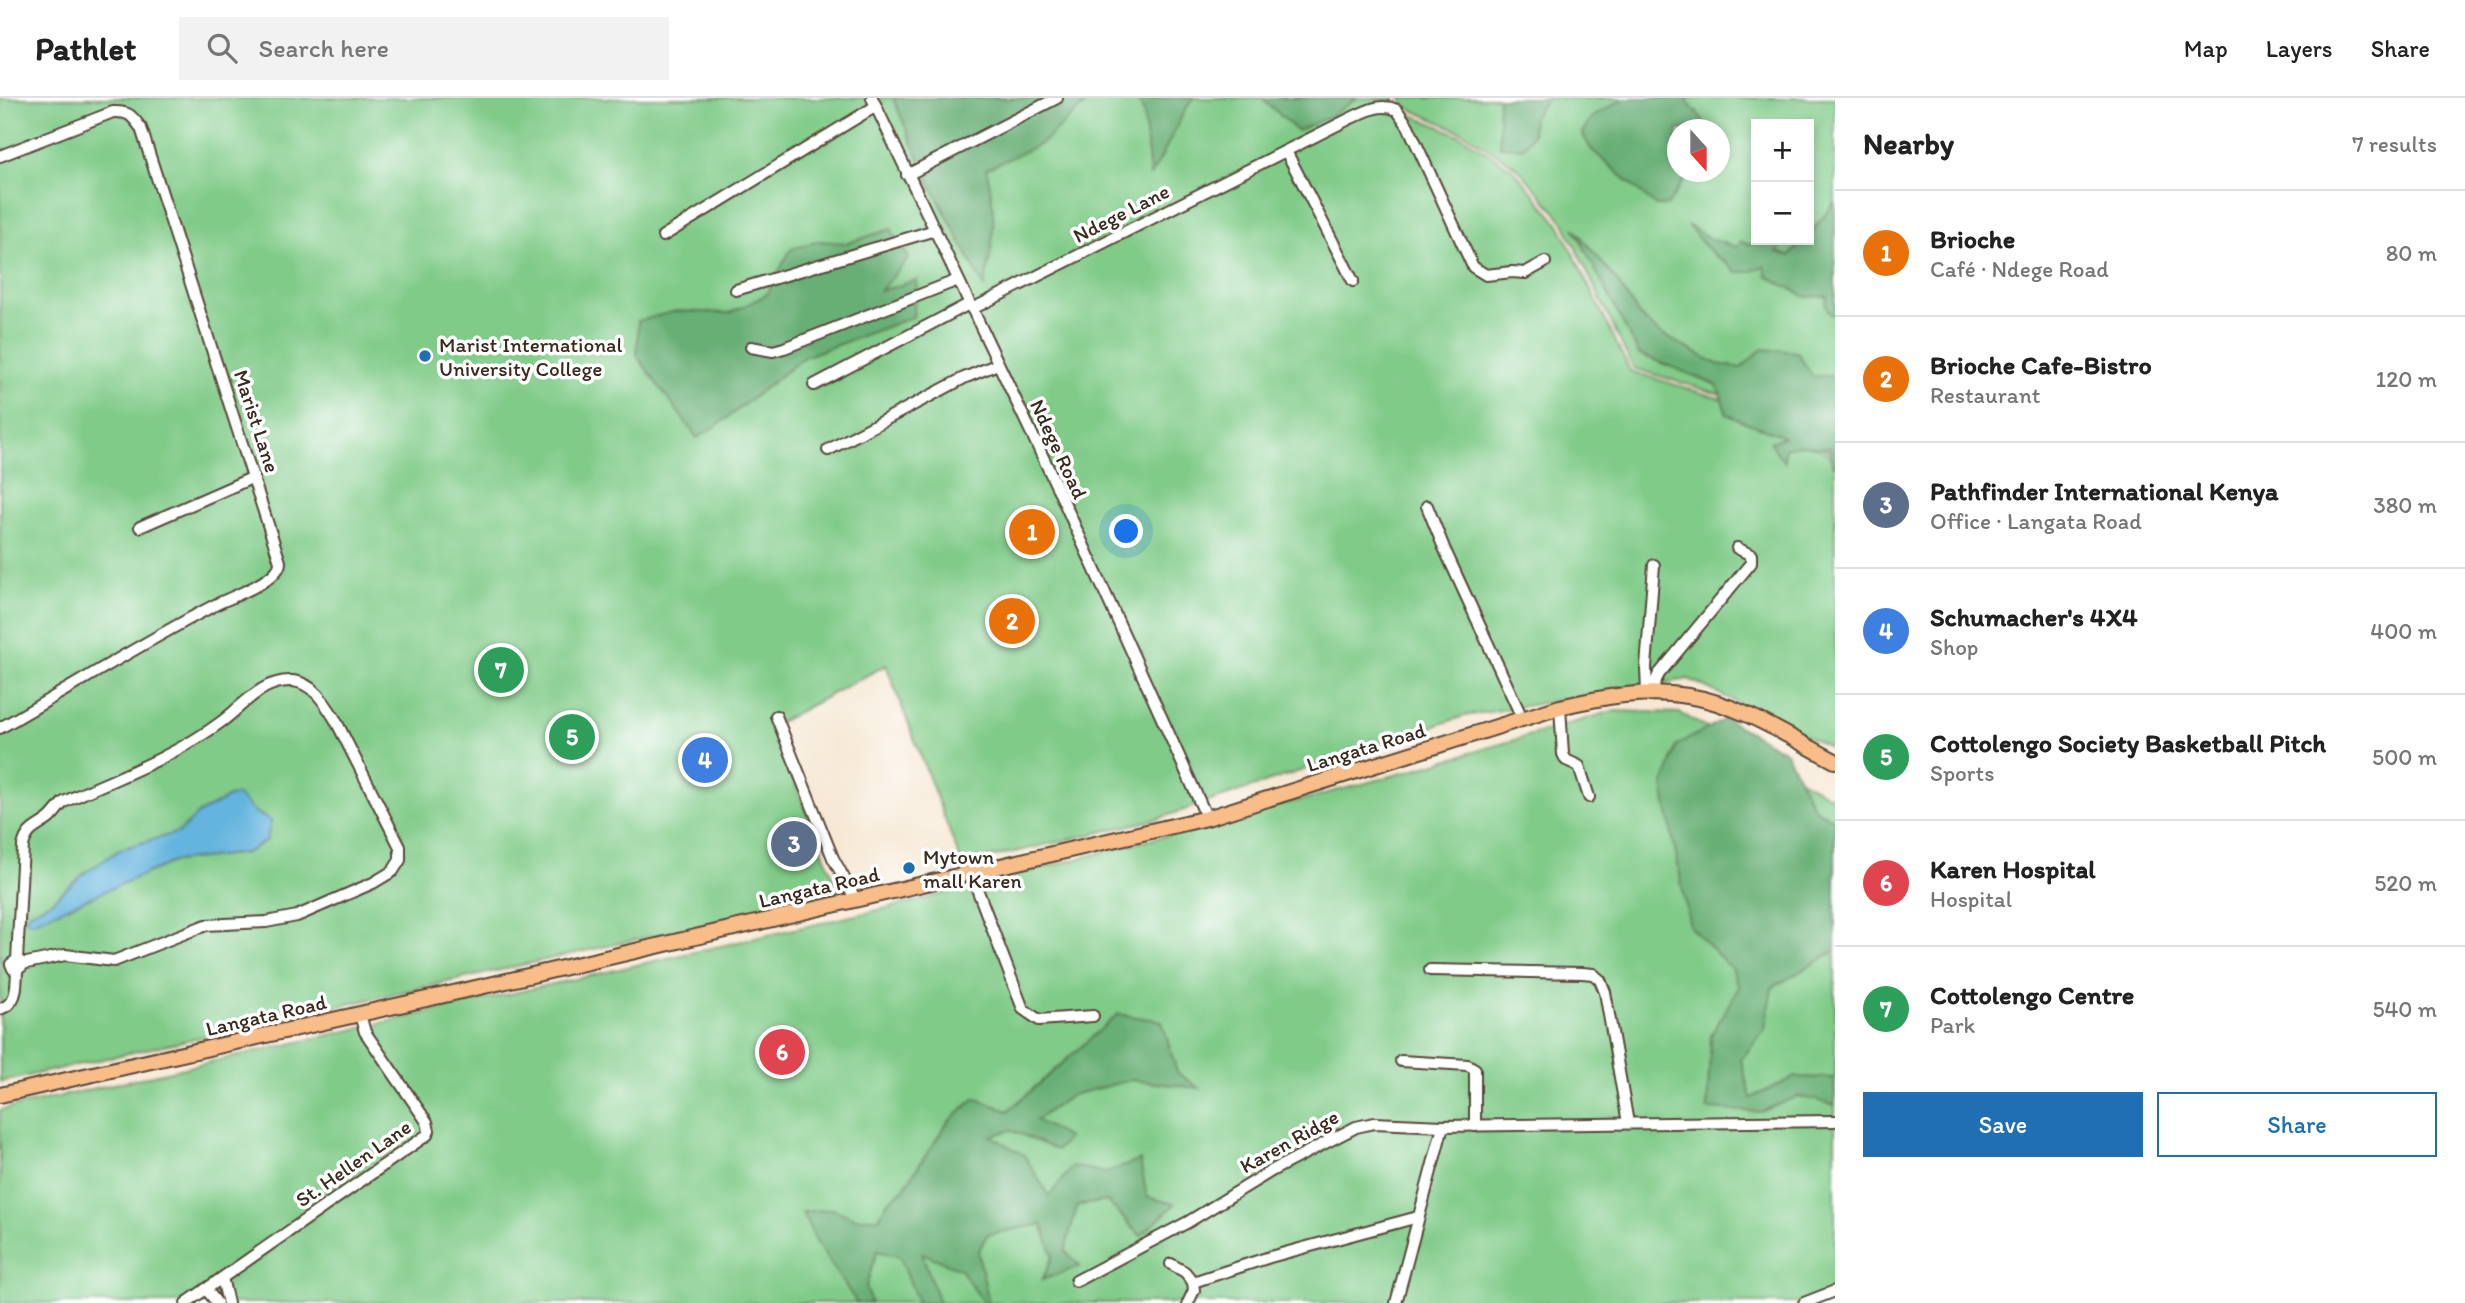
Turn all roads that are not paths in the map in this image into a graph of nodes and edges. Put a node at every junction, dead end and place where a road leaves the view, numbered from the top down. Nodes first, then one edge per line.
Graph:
1 (1057, 98) edge
2 (874, 102) edge
3 (1286, 151) junction
4 (0, 156) edge
5 (908, 175) junction
6 (935, 230) junction
7 (663, 236) dead end
8 (1545, 262) dead end
9 (958, 280) junction
10 (1353, 281) dead end
11 (736, 290) dead end
12 (971, 307) junction
13 (751, 347) dead end
14 (998, 364) junction
15 (814, 385) dead end
16 (828, 450) dead end
17 (254, 477) junction
18 (1427, 506) dead end
19 (140, 527) dead end
20 (1737, 548) dead end
21 (1654, 565) dead end
22 (1650, 693) junction
23 (1560, 707) junction
24 (776, 716) dead end
25 (1523, 720) junction
26 (0, 728) edge
27 (1835, 761) edge
28 (1589, 797) dead end
29 (1207, 818) junction
30 (971, 873) junction
31 (856, 900) junction
32 (13, 966) edge
33 (1430, 970) dead end
34 (0, 1009) edge
35 (359, 1015) junction
36 (1093, 1016) dead end
37 (1401, 1061) dead end
38 (0, 1095) edge
39 (1835, 1121) edge
40 (1628, 1123) junction
41 (1443, 1126) junction
42 (1475, 1126) junction
43 (1418, 1217) junction
44 (1171, 1264) dead end
45 (222, 1278) junction
46 (1076, 1281) dead end
47 (1194, 1282) junction
48 (206, 1289) junction
49 (1835, 1292) edge
50 (186, 1303) edge
51 (217, 1303) edge
52 (228, 1303) edge
53 (1188, 1303) edge
54 (1396, 1303) edge
55 (1804, 1303) edge

1 - 5 street
2 - 5 street, Ndege Road
2 - 7 street
3 - 8 street, Ndege Lane
3 - 10 street
3 - 12 street, Ndege Lane
4 - 17 street, Marist Lane
5 - 6 street, Ndege Road
6 - 9 street, Ndege Road
6 - 11 street
9 - 12 street, Ndege Road
9 - 13 street
12 - 14 street, Ndege Road
12 - 15 street, Ndege Lane
14 - 16 street
14 - 29 street, Ndege Road
17 - 19 street
17 - 26 street, Marist Lane
18 - 25 street
20 - 22 street
21 - 22 street
22 - 23 main road, Langata Road
22 - 27 main road, Langata Road
23 - 25 main road, Langata Road
23 - 28 street
24 - 31 street
25 - 29 main road, Langata Road
29 - 30 main road, Langata Road
30 - 31 main road, Langata Road
30 - 36 street
31 - 35 main road, Langata Road
32 - 32 street
32 - 34 street
33 - 40 street
35 - 38 main road, Langata Road
35 - 45 street, St. Hellen Lane
37 - 42 street
39 - 40 street, Karen Ridge
40 - 42 street, Karen Ridge
41 - 42 street, Karen Ridge
41 - 43 street
41 - 46 street, Karen Ridge
43 - 47 street
43 - 54 street
44 - 47 street
45 - 48 street, St. Hellen Lane
45 - 52 street
47 - 53 street
48 - 50 street, St. Hellen Lane
48 - 51 street
49 - 55 street

